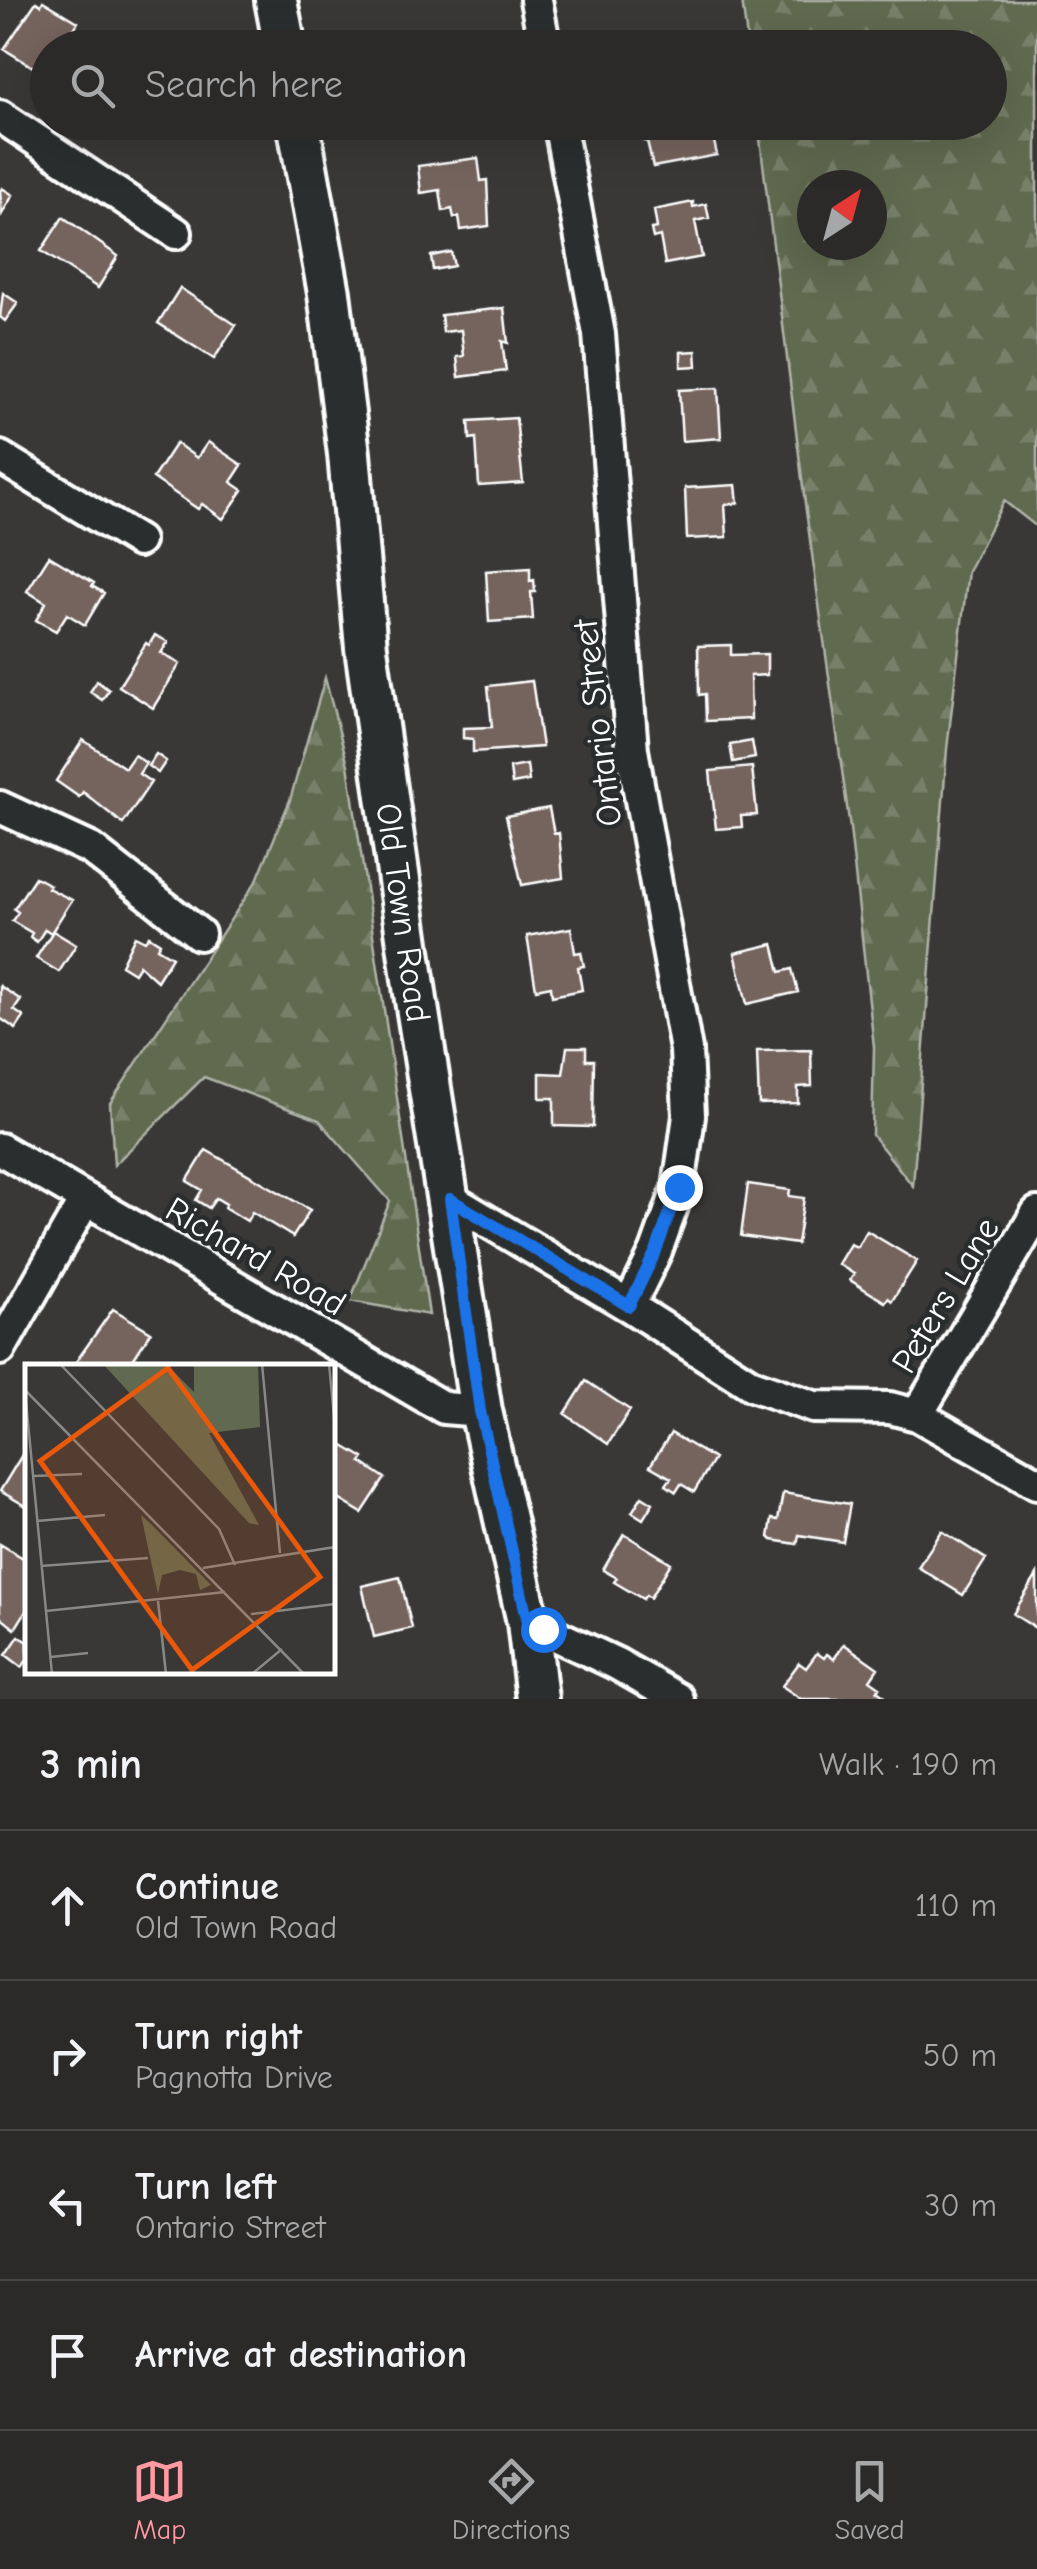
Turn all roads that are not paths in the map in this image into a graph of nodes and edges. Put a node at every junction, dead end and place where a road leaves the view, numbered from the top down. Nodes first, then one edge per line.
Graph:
1 (276, 0) edge
2 (536, 0) edge
3 (282, 30) edge
4 (542, 30) edge
5 (0, 116) edge
6 (30, 136) edge
7 (36, 140) edge
8 (301, 140) edge
9 (562, 140) edge
10 (176, 233) dead end
11 (0, 457) edge
12 (138, 541) dead end
13 (0, 807) edge
14 (199, 934) dead end
15 (0, 1149) edge
16 (450, 1199) junction
17 (85, 1200) junction
18 (1037, 1214) edge
19 (629, 1306) junction
20 (0, 1349) edge
21 (480, 1411) junction
22 (917, 1415) junction
23 (1037, 1483) edge
24 (528, 1622) junction
25 (536, 1699) edge
26 (678, 1699) edge

1 - 3 main road
2 - 4 street
5 - 6 street
7 - 10 street
8 - 16 main road, Old Town Road
9 - 19 street, Ontario Street
11 - 12 street
13 - 14 street
15 - 17 street, Richard Road
16 - 19 street
16 - 21 main road, Old Town Road
17 - 20 street
17 - 21 street, Richard Road
18 - 22 street, Peters Lane
19 - 22 street
21 - 24 main road, Old Town Road
22 - 23 street
24 - 25 main road, Old Town Road
24 - 26 street

